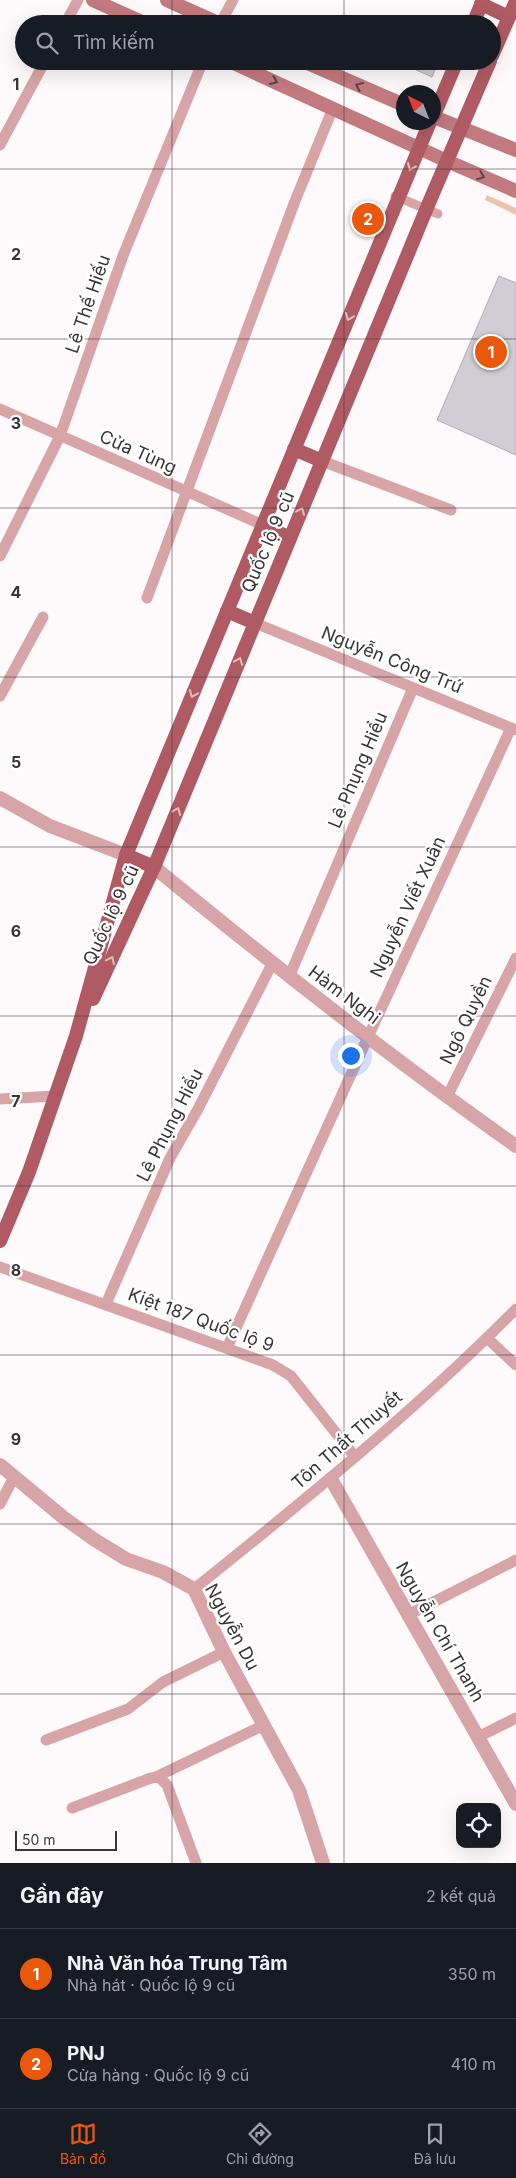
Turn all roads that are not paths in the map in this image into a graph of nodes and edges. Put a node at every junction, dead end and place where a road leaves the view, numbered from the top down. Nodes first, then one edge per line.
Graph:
1 (78, 0) edge
2 (93, 0) edge
3 (167, 0) edge
4 (233, 0) edge
5 (516, 1) edge
6 (482, 2) edge
7 (70, 15) edge
8 (126, 15) edge
9 (200, 15) edge
10 (225, 15) edge
11 (477, 15) edge
12 (512, 19) edge
13 (501, 39) edge
14 (40, 70) edge
15 (199, 70) edge
16 (249, 70) edge
17 (324, 70) edge
18 (453, 70) edge
19 (486, 70) edge
20 (441, 99) edge
21 (396, 102) edge
22 (333, 108) junction
23 (441, 119) edge
24 (461, 127) junction
25 (427, 130) edge
26 (0, 145) edge
27 (419, 148) junction
28 (516, 150) edge
29 (446, 161) junction
30 (516, 191) edge
31 (395, 196) junction
32 (432, 212) junction
33 (0, 409) edge
34 (60, 436) junction
35 (294, 449) junction
36 (322, 461) junction
37 (186, 493) junction
38 (451, 510) dead end
39 (262, 525) junction
40 (290, 538) junction
41 (0, 556) edge
42 (147, 598) dead end
43 (227, 611) junction
44 (43, 617) dead end
45 (255, 623) junction
46 (413, 688) junction
47 (0, 696) edge
48 (513, 729) edge
49 (0, 798) edge
50 (126, 855) junction
51 (154, 867) junction
52 (516, 958) edge
53 (272, 964) junction
54 (288, 977) junction
55 (76, 1036) junction
56 (368, 1037) junction
57 (55, 1096) junction
58 (447, 1097) junction
59 (0, 1099) edge
60 (516, 1146) edge
61 (0, 1241) edge
62 (0, 1267) edge
63 (106, 1304) junction
64 (516, 1309) edge
65 (487, 1338) junction
66 (227, 1348) junction
67 (516, 1365) edge
68 (355, 1457) junction
69 (0, 1465) edge
70 (14, 1477) junction
71 (331, 1479) junction
72 (0, 1504) edge
73 (516, 1560) edge
74 (194, 1589) junction
75 (408, 1615) junction
76 (224, 1652) junction
77 (516, 1718) edge
78 (264, 1725) junction
79 (478, 1737) junction
80 (46, 1740) dead end
81 (156, 1777) junction
82 (516, 1804) edge
83 (72, 1808) dead end
84 (196, 1863) edge
85 (323, 1863) edge

1 - 7 street
2 - 8 main road
3 - 9 main road
4 - 10 street
5 - 12 main road
6 - 11 main road
6 - 12 main road
12 - 13 main road
14 - 26 street
15 - 34 street, Lê Thế Hiếu
16 -> 22 main road
21 -> 17 main road
18 - 20 main road
19 - 24 main road, Quốc lộ 9 cũ
22 - 27 main road
22 - 37 street
23 - 24 main road
24 - 28 main road
24 - 29 main road, Quốc lộ 9 cũ
25 - 27 main road, Quốc lộ 9 cũ
27 - 29 main road
27 -> 31 main road, Quốc lộ 9 cũ
29 -> 30 main road
29 - 32 main road, Quốc lộ 9 cũ
31 - 32 street
31 -> 35 main road, Quốc lộ 9 cũ
32 - 36 main road, Quốc lộ 9 cũ
33 - 34 street, Cửa Tùng
34 - 37 street, Cửa Tùng
34 - 41 street, Lê Thế Hiếu
35 - 36 main road
35 - 39 main road, Quốc lộ 9 cũ
36 - 38 street
40 -> 36 main road, Quốc lộ 9 cũ
37 - 39 street, Cửa Tùng
37 - 42 street
39 - 40 main road
39 - 43 main road, Quốc lộ 9 cũ
40 - 45 main road, Quốc lộ 9 cũ
43 - 45 main road
43 -> 50 main road, Quốc lộ 9 cũ
44 - 47 street
45 - 46 street, Nguyễn Công Trứ
51 -> 45 main road, Quốc lộ 9 cũ
46 - 48 street, Nguyễn Công Trứ
46 - 54 street, Lê Phụng Hiểu
48 - 56 street, Nguyễn Viết Xuân
49 - 50 street
50 - 51 main road
50 - 55 main road, Quốc lộ 9 cũ
51 - 53 street, Hàm Nghi
55 -> 51 main road, Quốc lộ 9 cũ
52 - 58 street, Ngô Quyền
53 - 54 street, Hàm Nghi
53 - 63 street, Lê Phụng Hiểu
54 - 56 street, Hàm Nghi
55 - 57 main road, Quốc lộ 9 cũ
56 - 58 street, Hàm Nghi
56 - 66 street, Nguyễn Viết Xuân
57 - 59 street
57 - 61 main road, Quốc lộ 9 cũ
58 - 60 street, Hàm Nghi
62 - 63 street, Kiệt 187 Quốc lộ 9
63 - 66 street, Kiệt 187 Quốc lộ 9
64 - 65 street, Tôn Thất Thuyết
65 - 67 street
65 - 68 street, Tôn Thất Thuyết
66 - 68 street, Kiệt 187 Quốc lộ 9
68 - 71 street, Tôn Thất Thuyết
69 - 70 street, Nguyễn Du
70 - 72 street
70 - 74 street, Nguyễn Du
71 - 74 street, Tôn Thất Thuyết
71 - 75 street, Nguyễn Chí Thanh
73 - 75 street
74 - 76 street, Nguyễn Du
75 - 79 street, Nguyễn Chí Thanh
76 - 78 street, Nguyễn Du
76 - 80 street
77 - 79 street
78 - 81 street
78 - 85 street, Nguyễn Du
79 - 82 street, Nguyễn Chí Thanh
81 - 83 street
81 - 84 street

